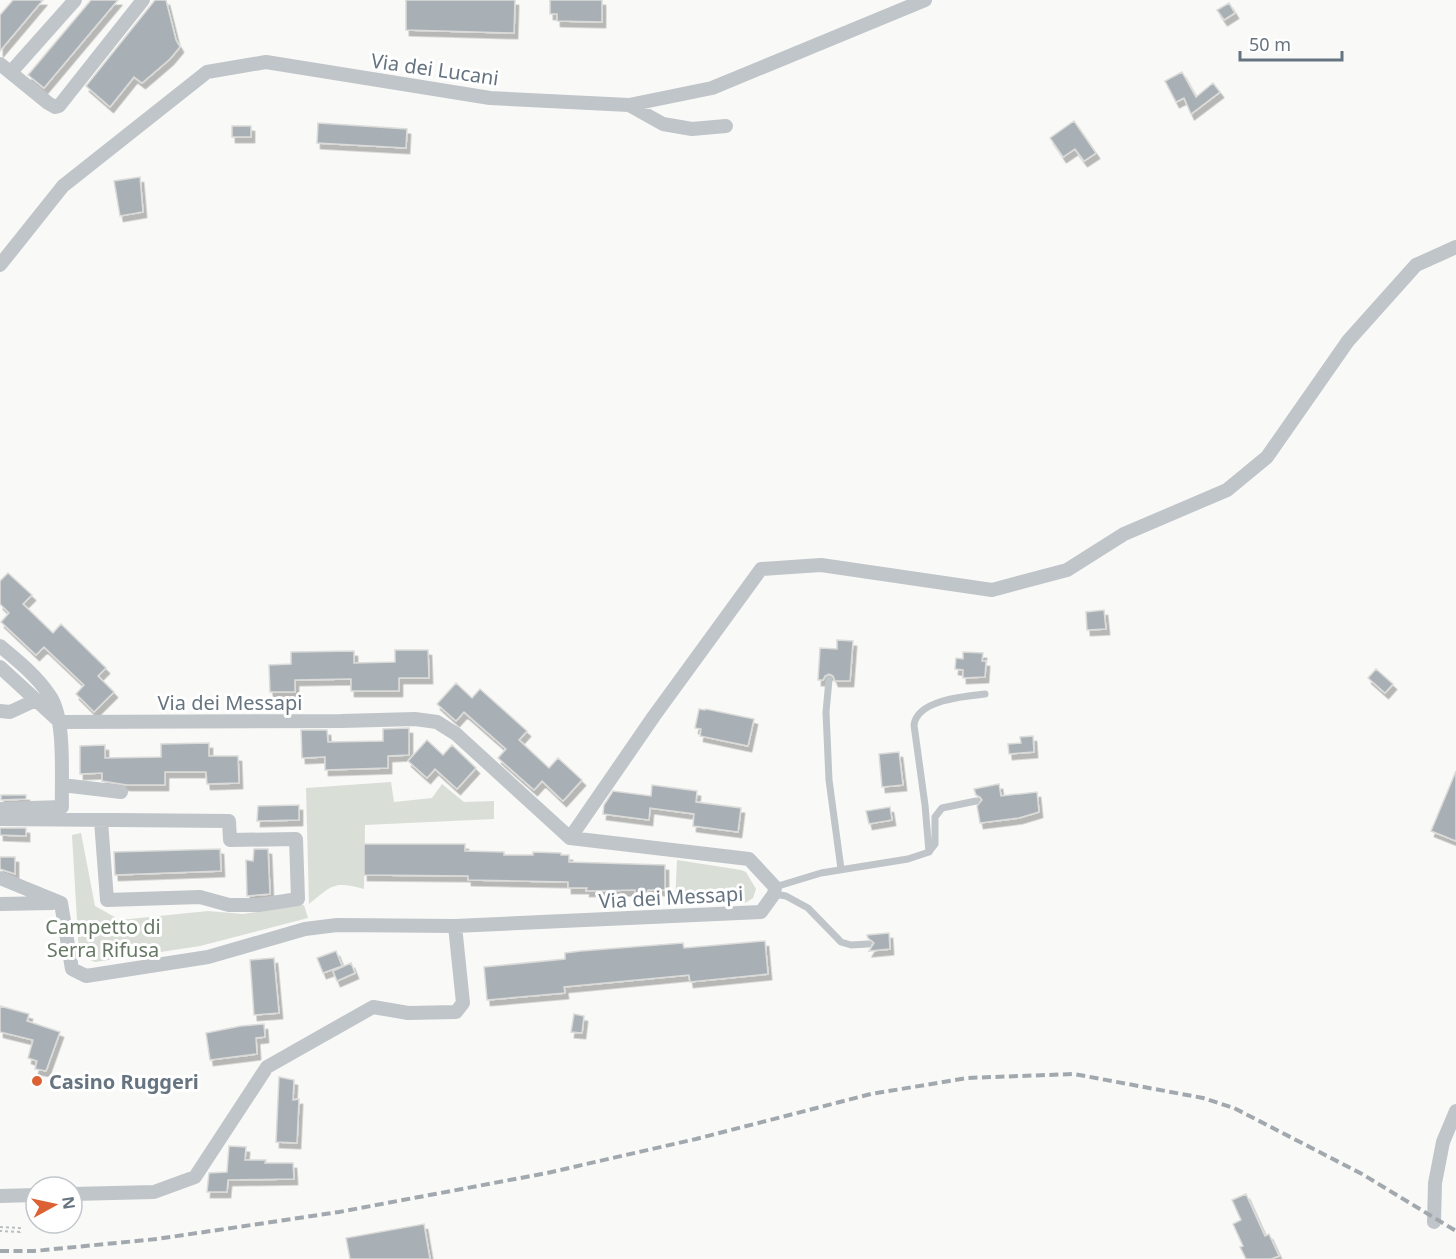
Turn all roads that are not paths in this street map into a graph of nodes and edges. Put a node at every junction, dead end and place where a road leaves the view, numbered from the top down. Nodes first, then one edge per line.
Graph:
1 (75, 0) edge
2 (143, 0) edge
3 (926, 0) edge
4 (5, 68) edge
5 (629, 105) junction
6 (726, 126) dead end
7 (1456, 247) edge
8 (0, 265) edge
9 (0, 646) edge
10 (0, 666) edge
11 (829, 680) dead end
12 (985, 694) dead end
13 (36, 700) junction
14 (0, 711) edge
15 (60, 722) junction
16 (62, 785) junction
17 (120, 792) dead end
18 (976, 801) dead end
19 (0, 810) edge
20 (0, 819) edge
21 (101, 821) junction
22 (570, 838) junction
23 (929, 852) junction
24 (842, 870) junction
25 (0, 878) edge
26 (775, 890) junction
27 (61, 903) junction
28 (0, 904) edge
29 (454, 927) junction
30 (868, 944) dead end
31 (1456, 1111) edge
32 (84, 1194) edge
33 (24, 1195) edge
34 (0, 1196) edge
35 (1434, 1222) dead end

1 - 4 street
2 - 4 street
3 - 5 street, Via dei Lucani
5 - 6 street
5 - 8 street, Via dei Lucani
7 - 22 street
9 - 15 street
10 - 13 street
11 - 24 lane
12 - 23 lane
13 - 14 street
13 - 15 street
15 - 16 street
15 - 22 street, Via dei Messapi
16 - 17 street
16 - 19 street
18 - 23 lane
20 - 21 street
21 - 21 street
22 - 26 street, Via dei Messapi
23 - 24 lane
24 - 26 lane
25 - 27 street
26 - 29 street, Via dei Messapi
26 - 30 lane
27 - 28 street
27 - 29 street, Via dei Messapi
29 - 32 street
31 - 35 street
33 - 34 street

